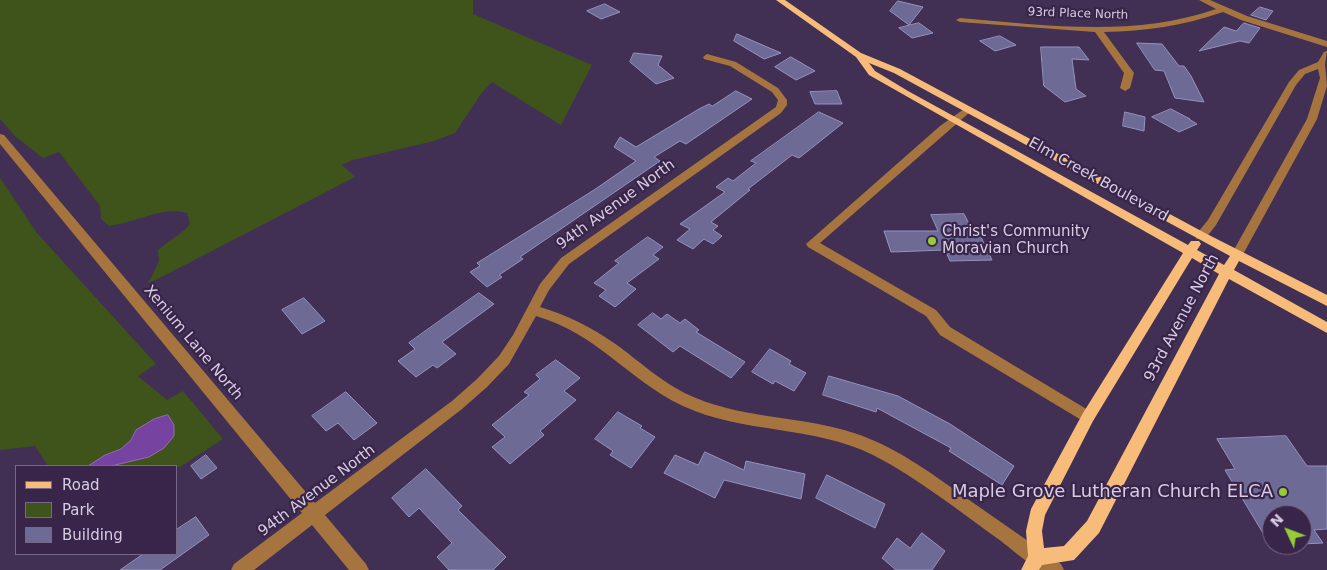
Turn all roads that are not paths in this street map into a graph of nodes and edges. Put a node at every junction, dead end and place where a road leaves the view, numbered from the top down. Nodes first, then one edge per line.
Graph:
1 (780, 0) edge
2 (1203, 0) edge
3 (1222, 9) junction
4 (960, 20) dead end
5 (1098, 30) junction
6 (1327, 44) edge
7 (1327, 54) edge
8 (858, 55) junction
9 (707, 57) dead end
10 (1321, 64) junction
11 (1125, 88) dead end
12 (967, 110) junction
13 (954, 119) junction
14 (0, 136) edge
15 (1201, 236) junction
16 (1189, 250) junction
17 (1237, 255) junction
18 (1226, 272) junction
19 (1327, 301) edge
20 (533, 310) junction
21 (1327, 328) edge
22 (1088, 417) junction
23 (314, 514) junction
24 (1034, 564) edge
25 (240, 570) edge
26 (360, 570) edge
27 (1055, 570) edge

1 - 8 main road, Elm Creek Boulevard
2 - 3 street
3 - 5 street, 93rd Place North
3 - 6 street
4 - 5 street, 93rd Place North
5 - 11 street
7 - 10 street
8 - 12 main road, Elm Creek Boulevard
8 - 13 main road, Elm Creek Boulevard
9 - 20 street, 94th Avenue North
10 - 15 street, 93rd Avenue North
10 - 17 street, 93rd Avenue North
12 - 13 street
12 - 15 main road, Elm Creek Boulevard
13 - 16 main road, Elm Creek Boulevard
13 - 22 street
14 - 23 street, Xenium Lane North
15 - 16 main road, 93rd Avenue North
15 - 17 main road, Elm Creek Boulevard
16 - 18 main road, Elm Creek Boulevard
16 - 22 main road, 93rd Avenue North
17 - 18 main road, 93rd Avenue North
17 - 19 main road, Elm Creek Boulevard
18 - 21 main road, Elm Creek Boulevard
18 - 24 main road, 93rd Avenue North
20 - 23 street, 94th Avenue North
20 - 24 street
22 - 24 main road, 93rd Avenue North
23 - 25 street, 94th Avenue North
23 - 26 street, Xenium Lane North
24 - 27 street

